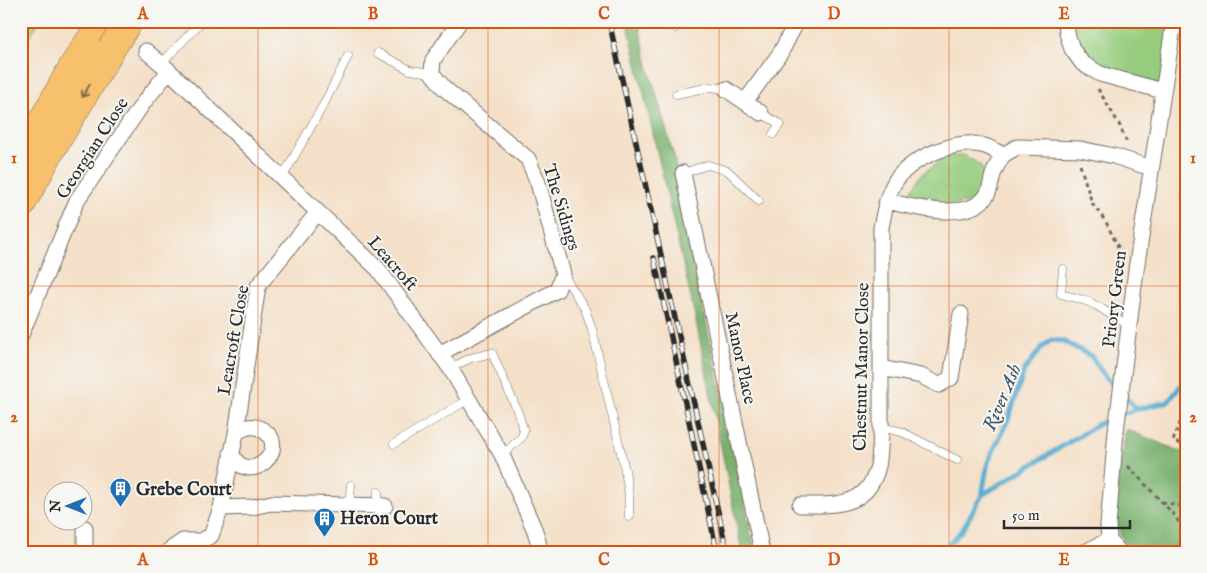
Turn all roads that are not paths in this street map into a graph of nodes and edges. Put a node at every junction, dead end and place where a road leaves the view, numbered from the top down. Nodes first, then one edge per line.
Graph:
1 (129, 21) edge
2 (202, 21) edge
3 (460, 21) edge
4 (796, 21) edge
5 (1066, 21) edge
6 (1174, 21) edge
7 (103, 35) edge
8 (146, 51) dead end
9 (378, 54) dead end
10 (348, 56) dead end
11 (165, 67) junction
12 (432, 73) junction
13 (726, 89) joint
14 (1163, 92) junction
15 (676, 94) dead end
16 (745, 102) junction
17 (761, 113) joint
18 (773, 134) dead end
19 (1003, 155) junction
20 (21, 159) edge
21 (1152, 168) junction
22 (683, 173) joint
23 (282, 178) junction
24 (759, 201) dead end
25 (887, 201) junction
26 (21, 205) edge
27 (318, 212) junction
28 (1063, 269) dead end
29 (563, 274) junction
30 (961, 314) dead end
31 (1130, 325) junction
32 (21, 335) edge
33 (439, 354) junction
34 (450, 368) junction
35 (881, 368) junction
36 (469, 399) junction
37 (881, 427) junction
38 (236, 433) junction
39 (394, 444) dead end
40 (231, 453) junction
41 (502, 455) junction
42 (957, 460) dead end
43 (350, 485) dead end
44 (349, 505) junction
45 (800, 505) dead end
46 (380, 506) dead end
47 (221, 508) junction
48 (630, 517) dead end
49 (85, 530) edge
50 (1114, 546) edge
51 (87, 551) edge
52 (167, 552) edge
53 (540, 552) edge
54 (762, 552) edge
55 (1085, 552) edge

1 - 7 highway, bridge
2 - 11 lane
3 - 12 street
4 - 16 street
5 - 14 street
6 - 14 street, Priory Green
7 - 20 highway
7 -> 26 highway
8 - 11 street, Leacroft
9 - 12 lane
10 - 23 lane
11 - 23 street, Leacroft
11 - 32 street, Georgian Close
12 - 29 street, The Sidings
13 - 15 lane
13 - 16 street
14 - 21 street, Priory Green
16 - 17 street
17 - 18 lane
19 - 21 street
19 - 25 street, Chestnut Manor Close
19 - 25 street
21 - 31 street, Priory Green
22 - 24 lane
22 - 54 street, Manor Place
23 - 27 street, Leacroft
25 - 35 street, Chestnut Manor Close
27 - 33 street, Leacroft
27 - 38 street, Leacroft Close
28 - 31 lane
29 - 33 street, The Sidings
29 - 48 lane
30 - 35 street
31 - 50 street, Priory Green
33 - 34 street, Leacroft
34 - 36 street, Leacroft
34 - 41 lane
35 - 37 street, Chestnut Manor Close
36 - 39 lane
36 - 41 street, Leacroft
37 - 42 lane
37 - 45 street, Chestnut Manor Close
38 - 40 street, Leacroft Close
38 - 40 street
40 - 47 street, Leacroft Close
41 - 53 street, Leacroft
43 - 44 lane
44 - 46 street
44 - 47 street
47 - 52 street, Leacroft Close
49 - 51 street
50 - 55 street

